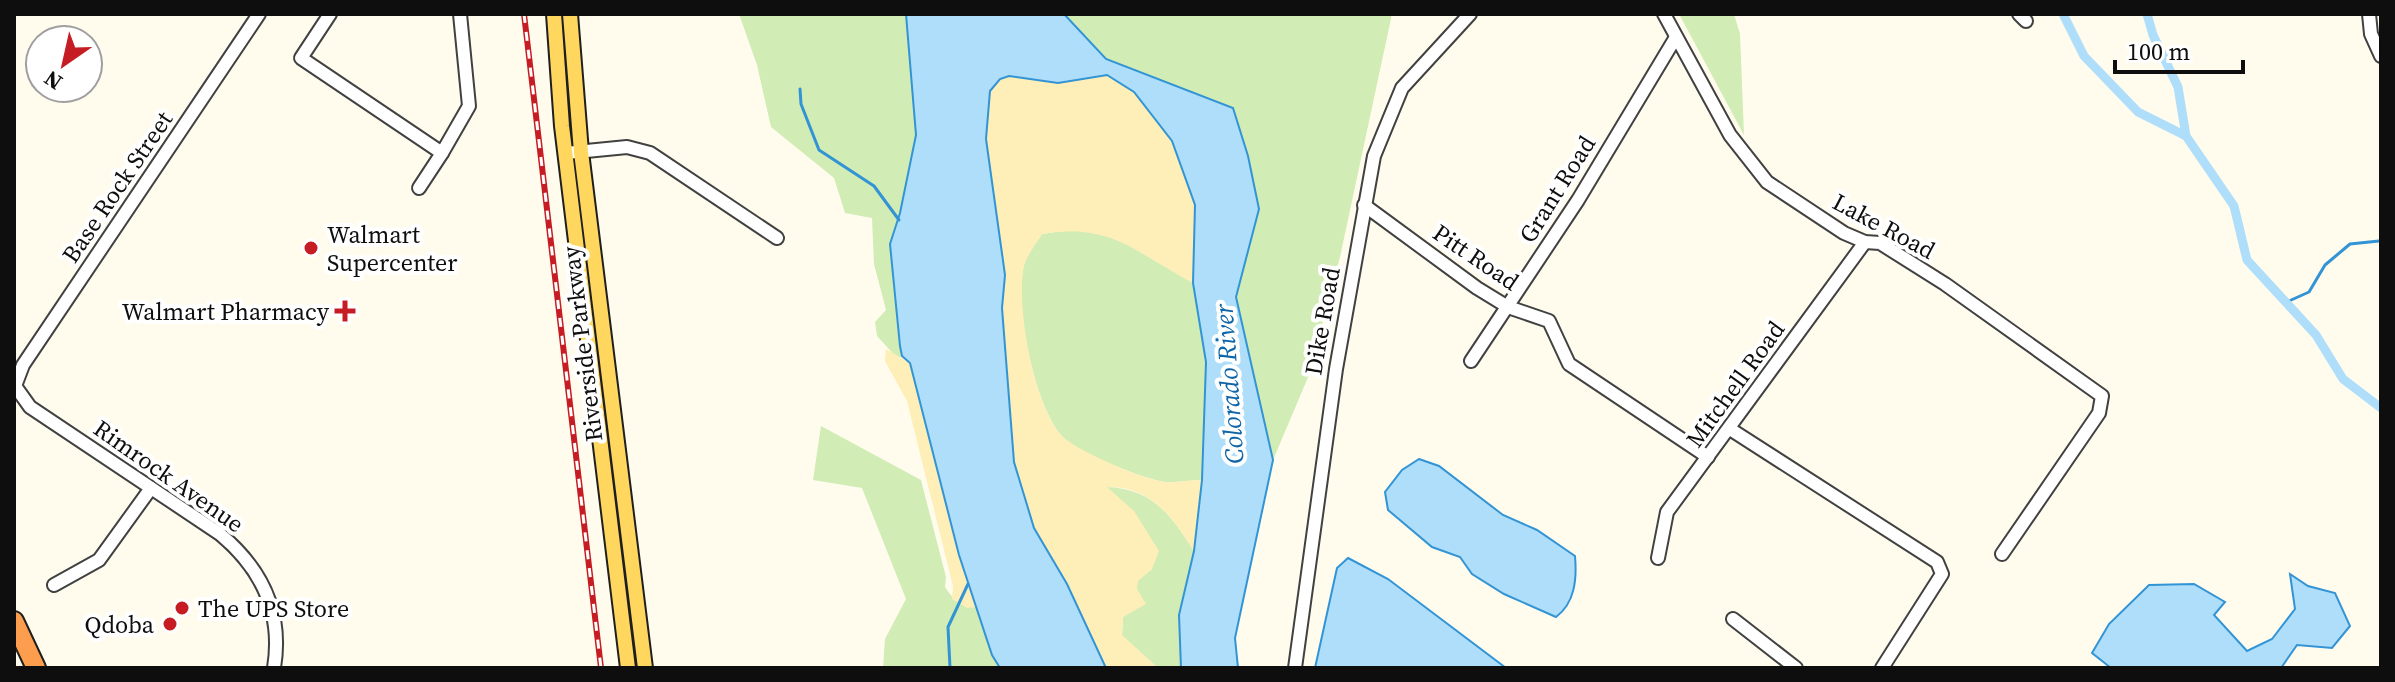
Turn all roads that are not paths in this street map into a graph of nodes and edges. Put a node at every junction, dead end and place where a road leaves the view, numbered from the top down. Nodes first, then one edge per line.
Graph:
1 (259, 14) edge
2 (330, 14) edge
3 (460, 14) edge
4 (554, 14) edge
5 (570, 14) edge
6 (1470, 14) edge
7 (1664, 14) edge
8 (2369, 14) edge
9 (1676, 37) junction
10 (2381, 56) edge
11 (442, 153) junction
12 (573, 153) junction
13 (419, 188) dead end
14 (1364, 205) junction
15 (777, 238) dead end
16 (1865, 242) junction
17 (1508, 307) junction
18 (1471, 361) dead end
19 (15, 386) edge
20 (1730, 429) junction
21 (1708, 457) junction
22 (151, 488) junction
23 (616, 508) junction
24 (2002, 554) dead end
25 (1658, 558) dead end
26 (54, 585) dead end
27 (1733, 619) dead end
28 (14, 621) edge
29 (36, 668) edge
30 (274, 668) edge
31 (628, 668) edge
32 (645, 668) edge
33 (1295, 668) edge
34 (1796, 668) edge
35 (1882, 668) edge

1 - 19 street, Base Rock Street
2 - 11 street
3 - 11 street
4 - 12 main road, Riverside Parkway
5 - 12 main road, Riverside Parkway
6 - 14 street, Dike Road
7 - 9 street, Lake Road
8 - 10 street
9 - 16 street, Lake Road
9 - 17 street, Grant Road
11 - 13 street
12 - 15 street
12 - 23 main road, Riverside Parkway
14 - 17 street, Pitt Road
14 - 33 street, Dike Road
16 - 20 street, Mitchell Road
16 - 24 street, Lake Road
17 - 18 street, Grant Road
17 - 21 street, Pitt Road
19 - 22 street, Rimrock Avenue
20 - 21 street, Mitchell Road
20 - 35 street
21 - 25 street, Mitchell Road
22 - 26 street
22 - 30 street, Rimrock Avenue
23 - 31 main road, Riverside Parkway
23 - 32 main road, Riverside Parkway
27 - 34 street
28 - 29 highway

